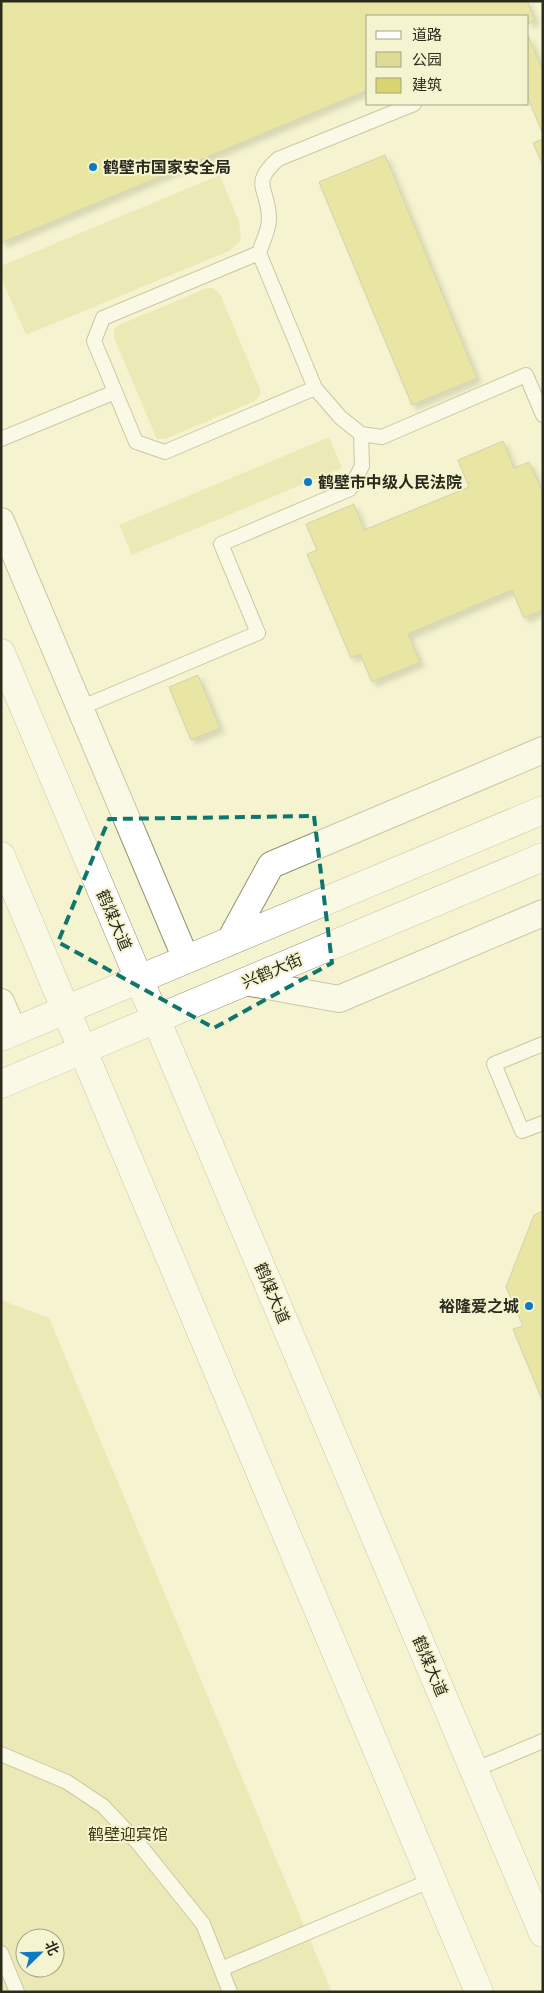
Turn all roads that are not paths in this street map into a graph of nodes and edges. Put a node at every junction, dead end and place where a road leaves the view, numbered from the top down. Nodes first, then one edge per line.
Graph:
1 (411, 105) edge
2 (259, 254) junction
3 (315, 388) junction
4 (115, 392) junction
5 (543, 415) edge
6 (362, 434) junction
7 (1, 439) edge
8 (1, 521) edge
9 (1, 652) edge
10 (80, 708) junction
11 (543, 750) edge
12 (543, 810) edge
13 (1, 856) edge
14 (543, 857) edge
15 (543, 913) edge
16 (228, 942) junction
17 (186, 959) junction
18 (139, 979) junction
19 (246, 982) junction
20 (1, 1002) edge
21 (66, 1010) junction
22 (156, 1019) junction
23 (7, 1034) edge
24 (543, 1044) edge
25 (83, 1050) junction
26 (1, 1084) edge
27 (543, 1122) edge
28 (543, 1741) edge
29 (1, 1754) edge
30 (474, 1770) junction
31 (432, 1880) junction
32 (543, 1933) edge
33 (1, 1953) edge
34 (221, 1969) junction
35 (17, 1992) edge
36 (230, 1992) edge
37 (479, 1992) edge

1 - 2 lane
2 - 3 lane
2 - 4 lane
3 - 4 lane
3 - 6 lane
4 - 7 lane
5 - 6 lane
6 - 10 lane
8 - 10 street
9 - 18 main road, 鹤煤大道
10 - 17 street
11 - 16 street
12 - 16 main road
13 - 21 main road
14 - 19 main road, 兴鹤大街
15 - 19 street
16 - 17 main road
17 - 18 main road
18 - 21 main road
18 - 22 main road, 鹤煤大道
19 - 22 main road, 兴鹤大街
20 - 23 street
21 - 23 main road
21 - 25 main road
22 - 25 main road, 兴鹤大街
22 - 30 main road, 鹤煤大道
24 - 27 lane
25 - 26 main road, 兴鹤大街
25 - 31 main road
28 - 30 lane
29 - 34 lane
30 - 32 main road, 鹤煤大道
31 - 34 lane
31 - 37 main road
33 - 35 lane
34 - 36 lane

